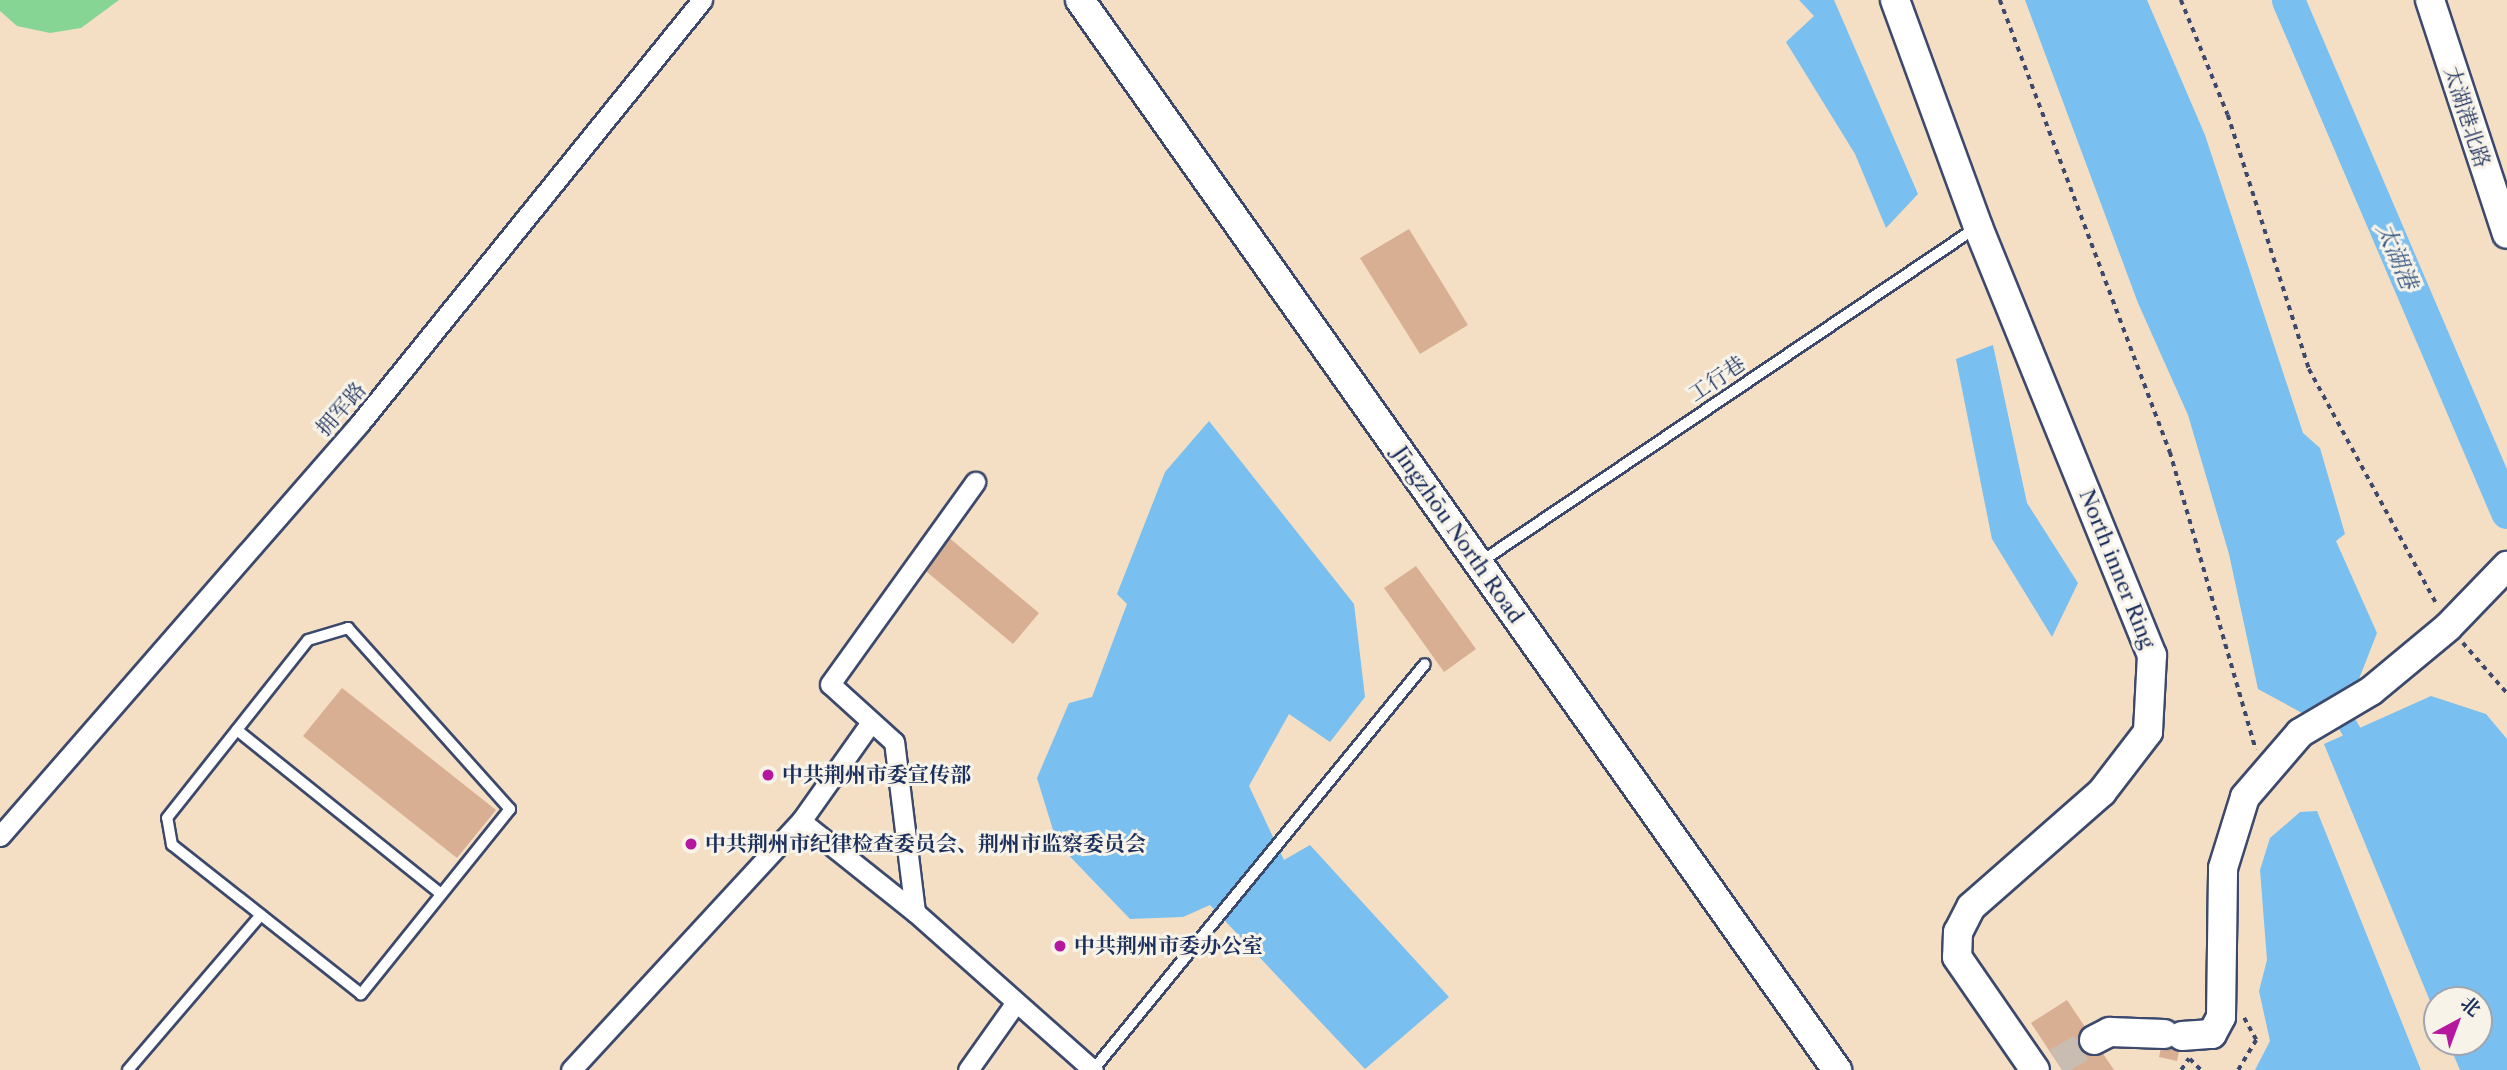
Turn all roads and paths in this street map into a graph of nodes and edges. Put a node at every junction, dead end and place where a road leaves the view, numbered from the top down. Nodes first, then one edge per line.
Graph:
1 (702, 0) edge
2 (1080, 0) edge
3 (1895, 0) edge
4 (2000, 0) edge
5 (2181, 0) edge
6 (2430, 0) edge
7 (1978, 227) junction
8 (2507, 234) edge
9 (975, 482) dead end
10 (1478, 563) junction
11 (2507, 565) edge
12 (2453, 622) junction
13 (1425, 664) dead end
14 (2507, 693) edge
15 (871, 722) junction
16 (237, 730) junction
17 (2263, 775) junction
18 (801, 821) junction
19 (0, 836) edge
20 (441, 894) junction
21 (915, 912) junction
22 (261, 915) junction
23 (2221, 1002) junction
24 (1014, 1005) junction
25 (2094, 1040) tunnel mouth
26 (2178, 1043) junction
27 (2046, 1067) edge
28 (128, 1070) edge
29 (570, 1070) edge
30 (968, 1070) edge
31 (1093, 1070) edge
32 (1837, 1070) edge
33 (2202, 1070) edge
34 (2238, 1070) edge

1 - 19 street, 拥军路
2 - 10 street, Jīngzhōu North Road
3 - 7 street, North inner Ring
4 - 17 path
5 - 12 path
6 - 8 street, 太湖港北路
7 - 10 lane, 工行巷
7 - 27 street, North inner Ring
9 - 15 street
10 - 32 street, Jīngzhōu North Road
11 - 12 street
12 - 14 path
12 - 17 street
13 - 31 lane
15 - 18 street
15 - 21 street
16 - 20 lane
16 - 20 lane
16 - 22 lane
17 - 23 street
18 - 21 street
18 - 29 street
20 - 22 lane
21 - 24 street
22 - 28 lane
23 - 26 street
23 - 34 path
24 - 30 street
24 - 31 street
25 - 26 street
26 - 33 path

